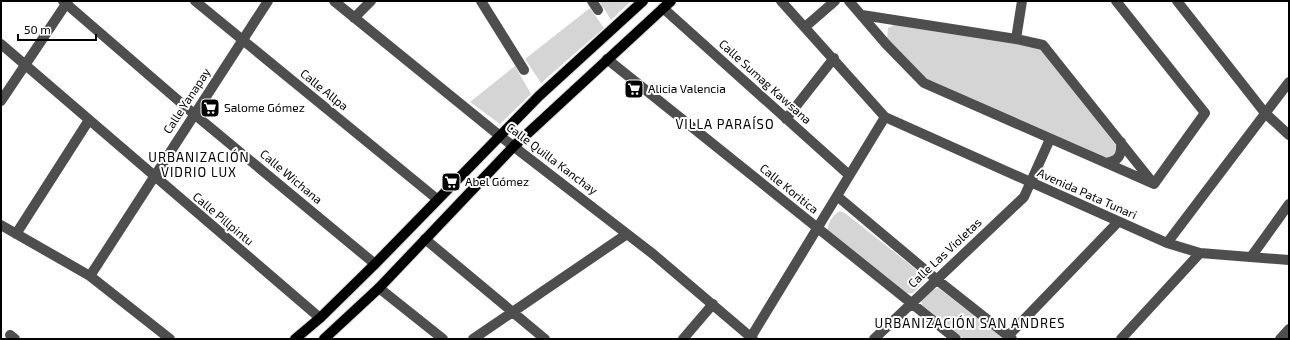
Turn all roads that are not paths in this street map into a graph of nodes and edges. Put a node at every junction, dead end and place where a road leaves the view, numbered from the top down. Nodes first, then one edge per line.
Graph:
1 (195, 1) edge
2 (268, 1) edge
3 (334, 1) edge
4 (481, 1) edge
5 (592, 1) edge
6 (643, 1) edge
7 (671, 1) edge
8 (781, 1) edge
9 (835, 1) edge
10 (849, 1) edge
11 (1022, 1) edge
12 (1116, 1) edge
13 (1178, 1) edge
14 (66, 2) edge
15 (369, 2) edge
16 (663, 8) junction
17 (598, 10) dead end
18 (862, 15) junction
19 (354, 18) junction
20 (805, 27) junction
21 (1016, 39) junction
22 (241, 40) junction
23 (1, 44) edge
24 (834, 58) junction
25 (607, 59) junction
26 (25, 64) junction
27 (524, 70) dead end
28 (1289, 82) edge
29 (1, 101) edge
30 (1265, 113) junction
31 (194, 114) junction
32 (885, 117) junction
33 (786, 119) junction
34 (89, 120) junction
35 (1289, 134) edge
36 (500, 136) junction
37 (1050, 139) junction
38 (1121, 142) junction
39 (514, 146) junction
40 (1106, 164) junction
41 (850, 175) junction
42 (154, 177) junction
43 (1031, 184) junction
44 (1154, 184) junction
45 (837, 196) junction
46 (437, 199) junction
47 (1289, 204) edge
48 (1118, 222) junction
49 (1, 226) edge
50 (817, 229) junction
51 (16, 234) junction
52 (627, 234) junction
53 (425, 238) junction
54 (1167, 243) junction
55 (1200, 253) junction
56 (1251, 257) junction
57 (1289, 260) edge
58 (375, 264) junction
59 (90, 276) junction
60 (936, 279) junction
61 (379, 288) junction
62 (910, 303) junction
63 (713, 304) junction
64 (512, 312) junction
65 (320, 318) junction
66 (1289, 330) edge
67 (1010, 337) edge
68 (752, 338) edge
69 (170, 339) edge
70 (295, 339) edge
71 (324, 339) edge
72 (443, 339) edge
73 (473, 339) edge
74 (545, 339) edge
75 (683, 339) edge
76 (874, 339) edge
77 (956, 339) edge
78 (1121, 339) edge
79 (1280, 339) edge

1 - 22 street, Calle Allpa
2 - 22 street, Calle Yanapay
3 - 19 street, Calle Quilla Kanchay
4 - 27 street
5 - 17 street
6 - 36 main road
7 - 16 main road
8 - 20 street
9 - 20 street
10 - 18 street
11 - 21 street
12 - 44 street
13 - 30 street
14 - 26 street
14 - 31 street, Calle Wichana
15 - 19 street
16 - 25 main road
16 - 33 street, Calle Sumag Kawsana
18 - 21 street
18 - 37 street
19 - 36 street, Calle Quilla Kanchay
20 - 24 street
21 - 38 street
22 - 31 street, Calle Yanapay
22 - 46 street, Calle Allpa
23 - 26 street, Calle Pillpintu
24 - 32 street
24 - 33 street
25 - 39 main road
25 - 50 street, Calle Koritica
26 - 29 street
26 - 34 street, Calle Pillpintu
28 - 30 street
30 - 35 street
30 - 54 street
31 - 42 street, Calle Yanapay
31 - 58 street, Calle Wichana
32 - 41 street
32 - 43 street, Avenida Pata Tunari
33 - 41 street, Calle Sumag Kawsana
34 - 42 street, Calle Pillpintu
34 - 51 street
36 - 39 street, Calle Quilla Kanchay
36 - 46 main road
37 - 40 street
37 - 43 street, Calle Las Violetas
38 - 40 street
38 - 44 street
39 - 52 street, Calle Quilla Kanchay
39 - 53 main road
40 - 44 street
41 - 45 street
42 - 59 street, Calle Yanapay
42 - 65 street, Calle Pillpintu
43 - 48 street, Avenida Pata Tunari
43 - 60 street, Calle Las Violetas
45 - 50 street
45 - 60 street
46 - 58 main road
47 - 56 street
48 - 54 street, Avenida Pata Tunari
48 - 67 street
49 - 51 street
50 - 62 street, Calle Koritica
50 - 68 street
51 - 59 street
52 - 63 street, Calle Quilla Kanchay
52 - 64 street
53 - 61 main road
53 - 64 street
54 - 55 street, Avenida Pata Tunari
55 - 56 street, Avenida Pata Tunari
55 - 78 street
56 - 57 street, Avenida Pata Tunari
58 - 65 main road
59 - 69 street
60 - 62 street, Calle Las Violetas
60 - 67 street
61 - 71 main road
61 - 72 street
62 - 76 street, Calle Las Violetas
62 - 77 street, Calle Koritica
63 - 68 street, Calle Quilla Kanchay
63 - 75 street
64 - 73 street
64 - 74 street
65 - 70 main road
66 - 79 street

